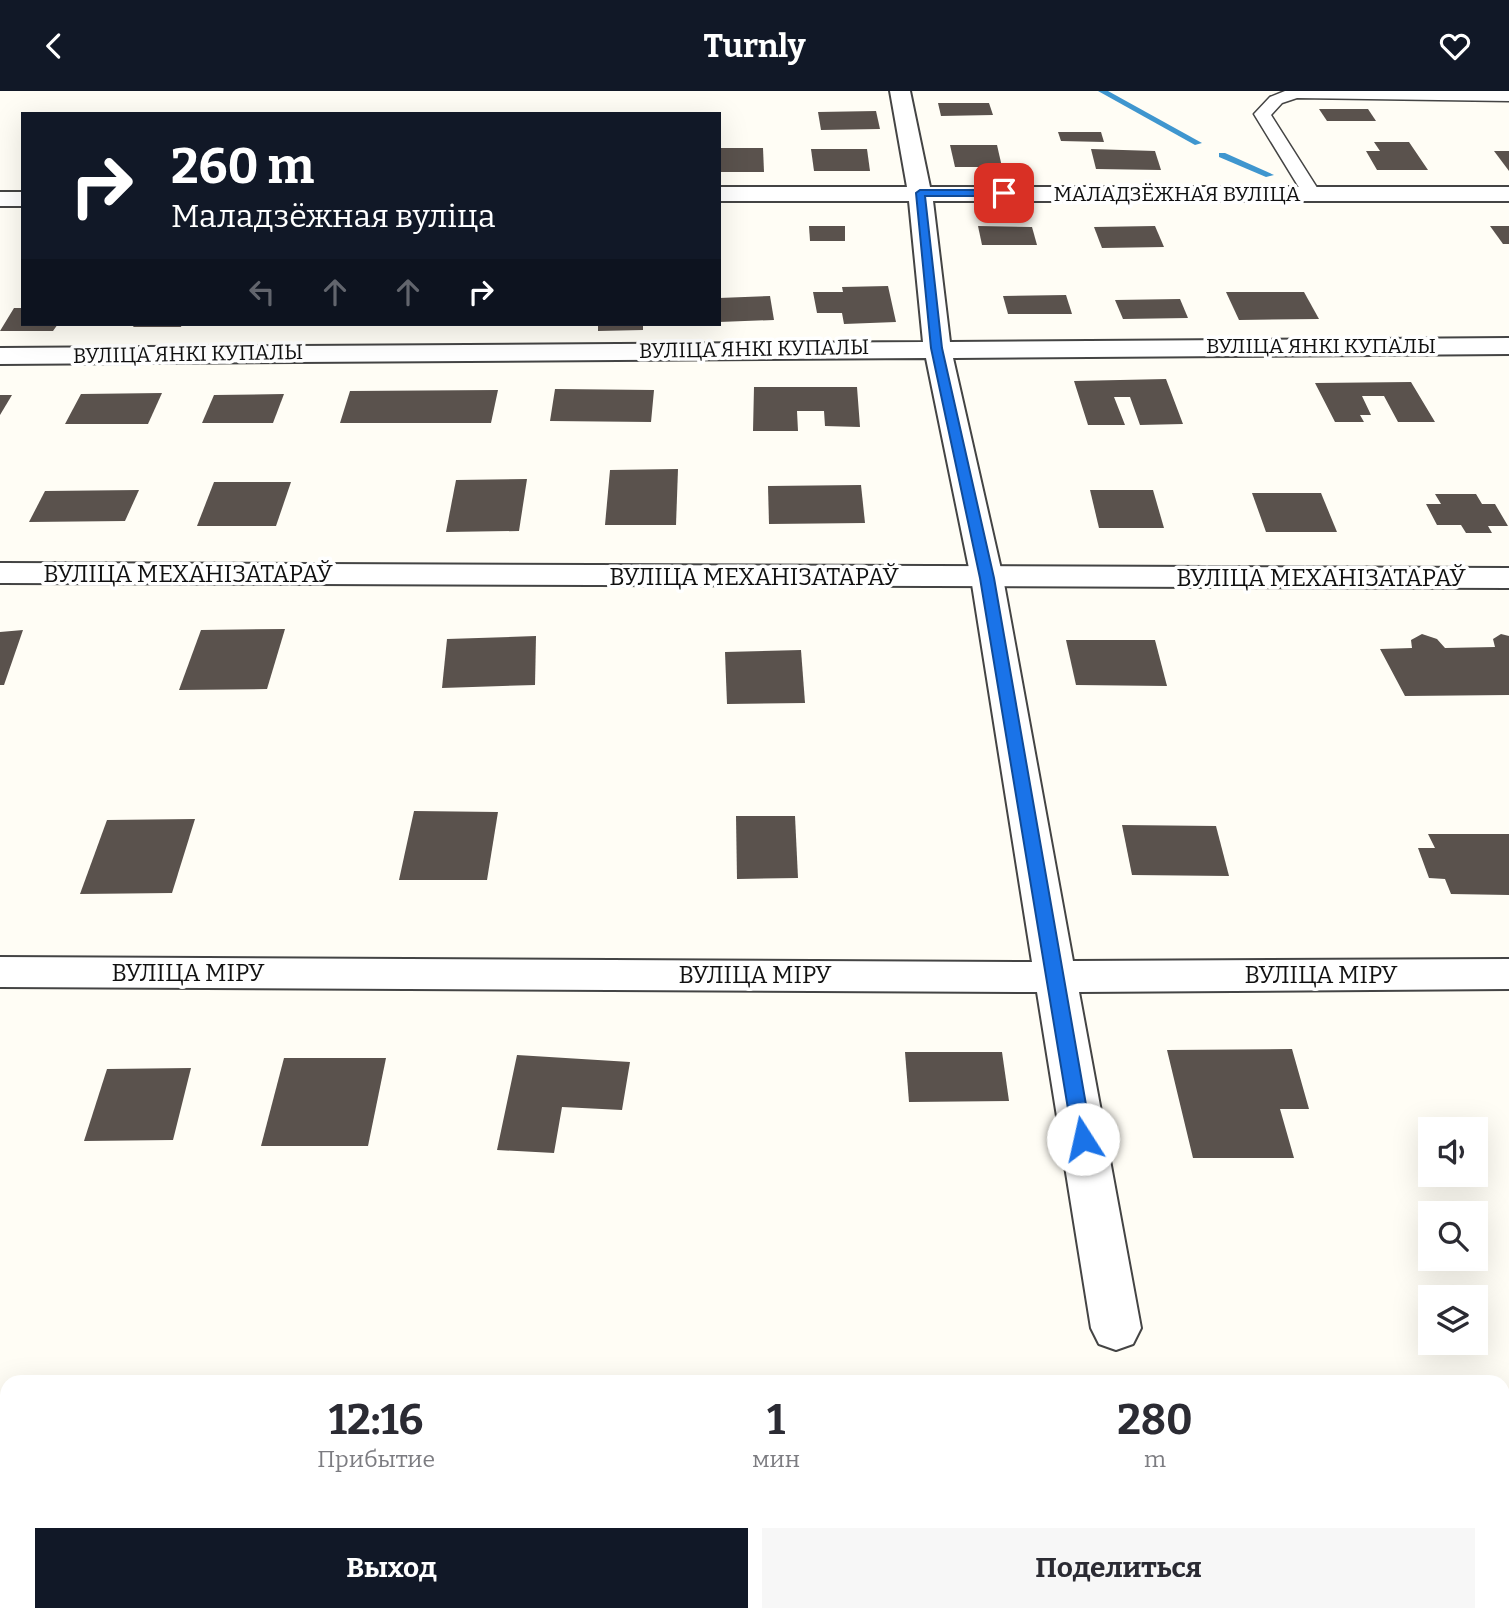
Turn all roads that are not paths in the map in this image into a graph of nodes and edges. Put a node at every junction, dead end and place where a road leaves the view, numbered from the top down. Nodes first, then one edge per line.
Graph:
1 (900, 91) edge
2 (1509, 96) edge
3 (920, 193) junction
4 (721, 194) edge
5 (1312, 194) junction
6 (1509, 194) edge
7 (0, 199) edge
8 (21, 199) edge
9 (1509, 346) edge
10 (937, 348) junction
11 (0, 356) edge
12 (0, 573) edge
13 (987, 578) junction
14 (1509, 578) edge
15 (0, 972) edge
16 (1509, 974) edge
17 (1054, 977) junction
18 (1116, 1328) dead end

1 - 3 street
2 - 5 lane
3 - 4 street, МАЛАДЗЁЖНАЯ ВУЛІЦА
3 - 5 street, МАЛАДЗЁЖНАЯ ВУЛІЦА
3 - 10 street
5 - 6 street, МАЛАДЗЁЖНАЯ ВУЛІЦА
7 - 8 street
9 - 10 street, ВУЛІЦА ЯНКІ КУПАЛЫ
10 - 11 street, ВУЛІЦА ЯНКІ КУПАЛЫ
10 - 13 street
12 - 13 street, ВУЛІЦА МЕХАНІЗАТАРАЎ
13 - 14 street, ВУЛІЦА МЕХАНІЗАТАРАЎ
13 - 17 street
15 - 17 street, ВУЛІЦА МІРУ
16 - 17 street, ВУЛІЦА МІРУ
17 - 18 street

